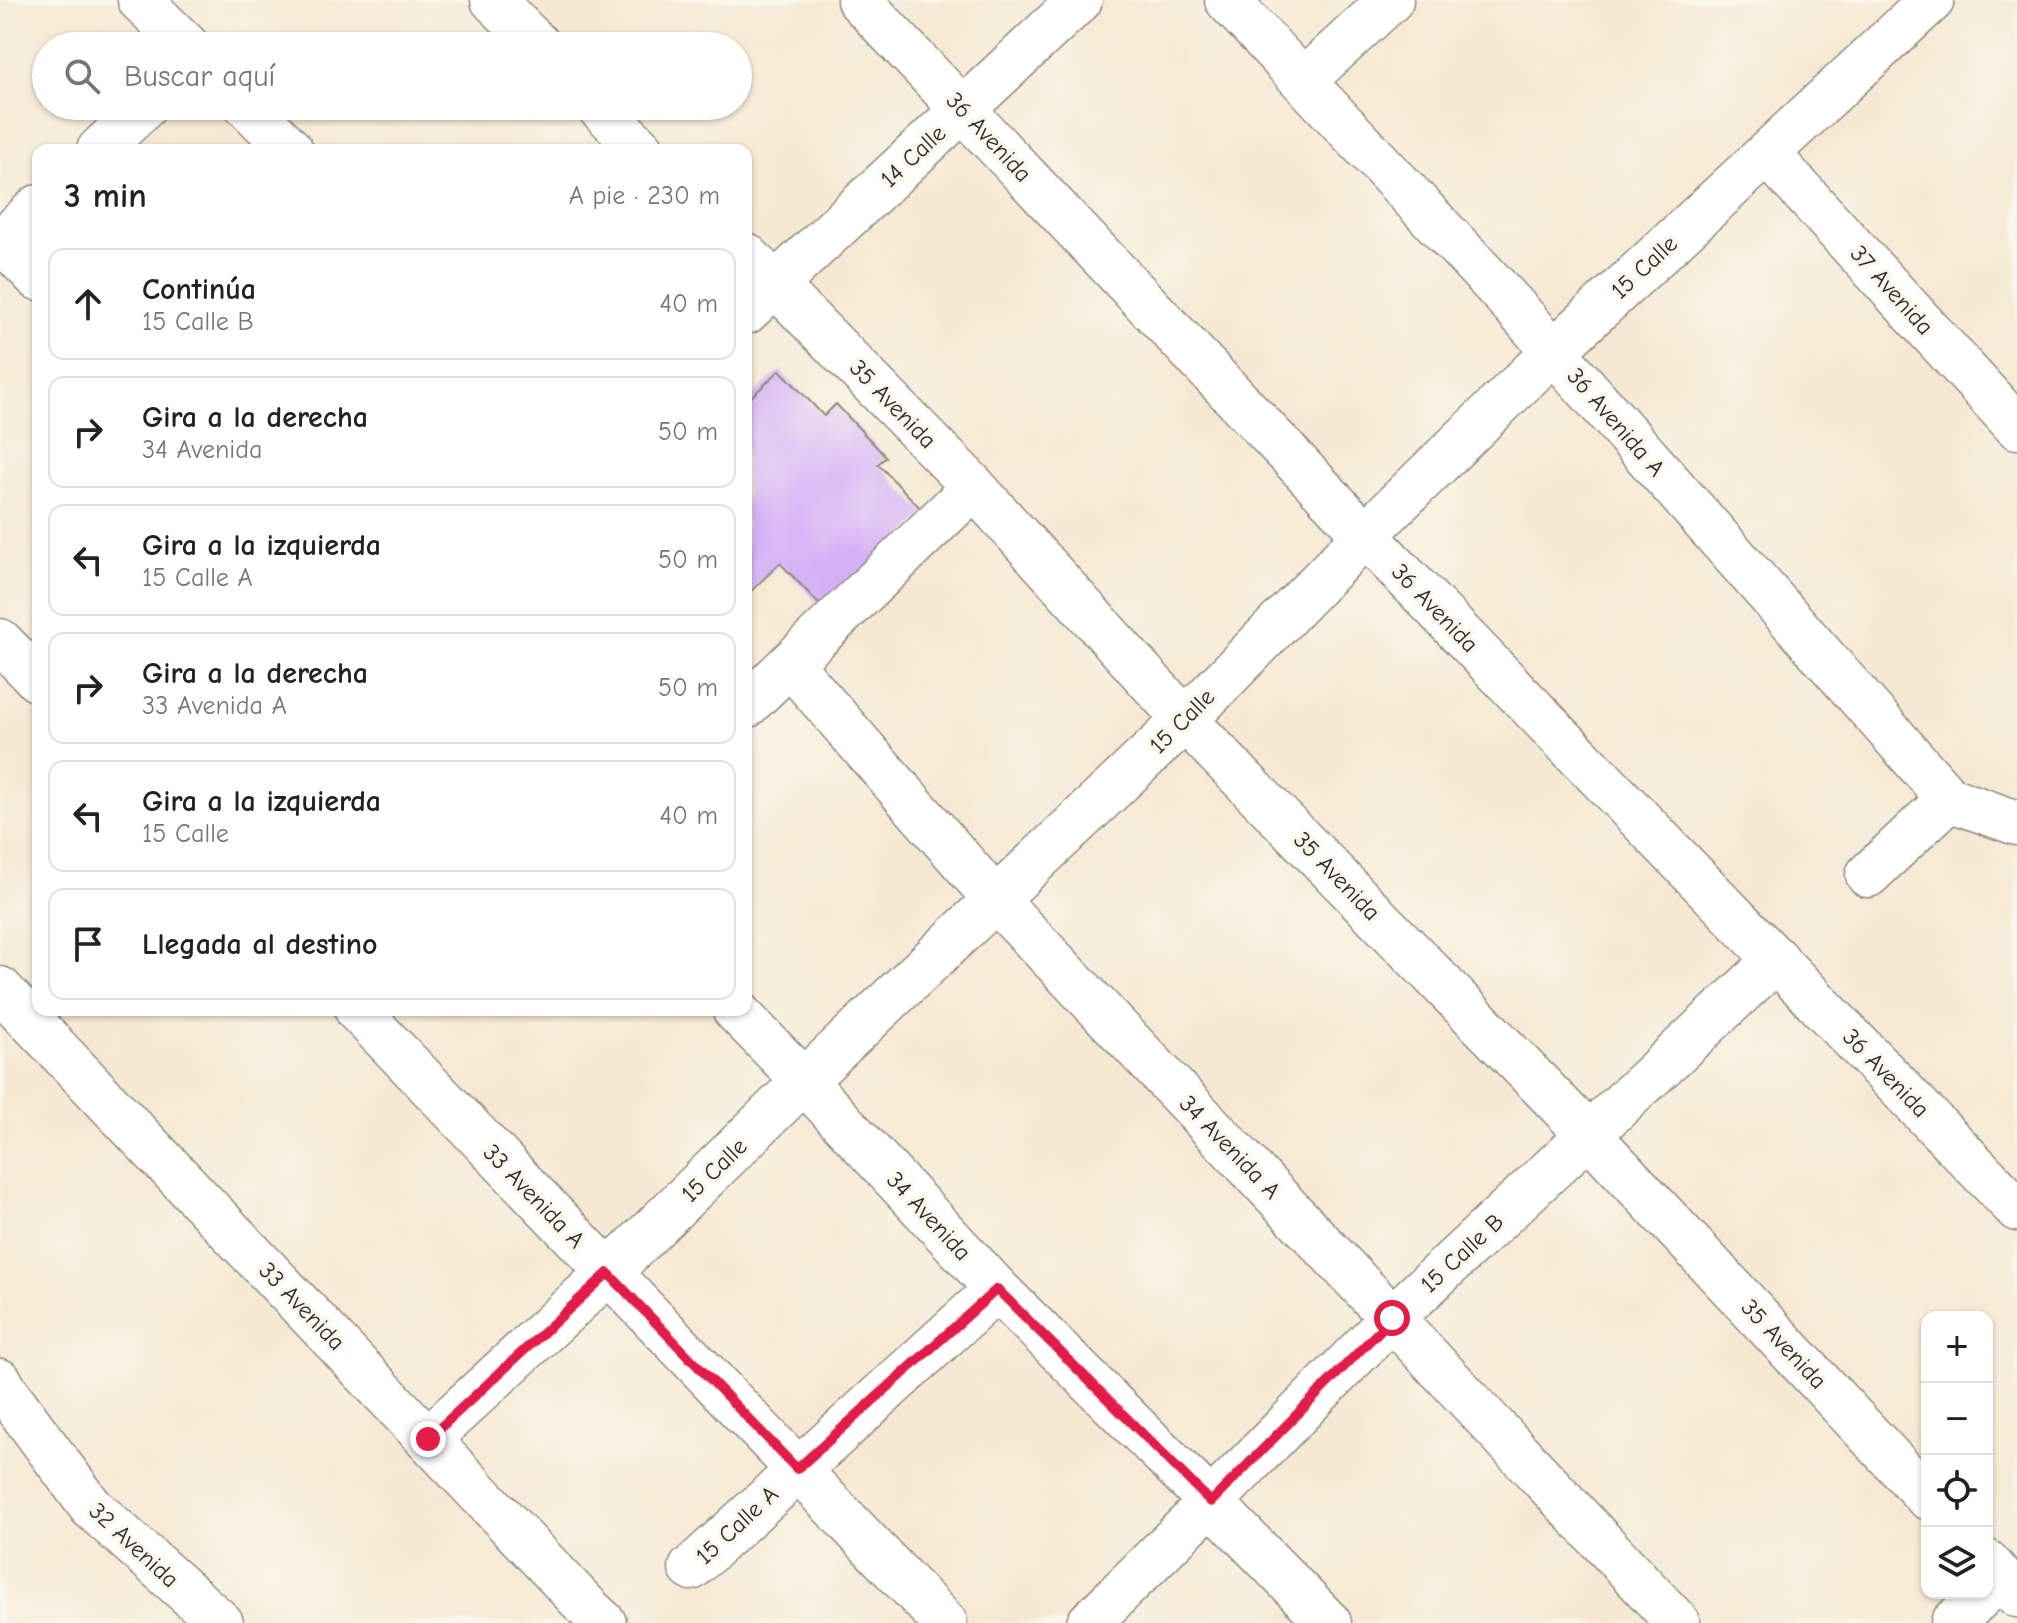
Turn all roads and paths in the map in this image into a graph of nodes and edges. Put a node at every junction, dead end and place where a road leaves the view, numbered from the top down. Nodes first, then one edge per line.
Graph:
1 (140, 0) edge
2 (493, 0) edge
3 (859, 0) edge
4 (1080, 0) edge
5 (1227, 0) edge
6 (1391, 0) edge
7 (1932, 0) edge
8 (173, 32) edge
9 (525, 32) edge
10 (1303, 81) junction
11 (962, 109) junction
12 (130, 120) edge
13 (261, 120) edge
14 (612, 120) edge
15 (105, 144) edge
16 (285, 144) edge
17 (636, 144) edge
18 (1767, 153) junction
19 (32, 213) edge
20 (1, 241) edge
21 (32, 272) edge
22 (756, 284) edge
23 (1554, 351) junction
24 (2017, 427) edge
25 (974, 487) junction
26 (1365, 535) junction
27 (0, 641) edge
28 (790, 664) junction
29 (32, 674) edge
30 (752, 700) edge
31 (1185, 720) junction
32 (1949, 799) junction
33 (2017, 823) edge
34 (1868, 875) dead end
35 (996, 900) junction
36 (1777, 959) junction
37 (0, 989) edge
38 (363, 1016) edge
39 (741, 1016) edge
40 (804, 1081) junction
41 (1589, 1135) junction
42 (2014, 1198) edge
43 (608, 1273) junction
44 (997, 1289) junction
45 (1392, 1318) junction
46 (0, 1381) edge
47 (428, 1439) junction
48 (797, 1469) junction
49 (1921, 1491) edge
50 (1211, 1502) junction
51 (691, 1568) dead end
52 (1999, 1580) edge
53 (221, 1623) edge
54 (604, 1623) edge
55 (945, 1623) edge
56 (1089, 1623) edge
57 (1329, 1623) edge
58 (1678, 1623) edge
59 (1953, 1623) edge

1 - 8 street
2 - 9 street
3 - 11 street, 36 Avenida
4 - 11 street, 14 Calle
5 - 10 street, 36 Avenida A
6 - 10 street
7 - 18 street, 15 Calle
10 - 23 street, 36 Avenida A
11 - 22 street, 14 Calle
11 - 26 street, 36 Avenida
12 - 15 street
13 - 16 street
14 - 17 street
18 - 23 street, 15 Calle
18 - 24 street, 37 Avenida
19 - 20 street
20 - 21 street
22 - 25 street, 35 Avenida
23 - 26 street, 15 Calle
23 - 32 street, 36 Avenida A
25 - 28 street
25 - 31 street, 35 Avenida
26 - 31 street, 15 Calle
26 - 36 street, 36 Avenida
27 - 29 street
28 - 30 street
28 - 35 street, 34 Avenida A
31 - 35 street, 15 Calle
31 - 41 street, 35 Avenida
32 - 33 street, 36 Avenida A
32 - 34 street
35 - 40 street, 15 Calle
35 - 45 street, 34 Avenida A
36 - 41 street, 15 Calle B
36 - 42 street, 36 Avenida
37 - 47 street, 33 Avenida
38 - 43 street, 33 Avenida A
39 - 40 street, 34 Avenida
40 - 43 street, 15 Calle
40 - 44 street, 34 Avenida
41 - 45 street, 15 Calle B
41 - 49 street, 35 Avenida
43 - 47 street, 15 Calle
43 - 48 street, 33 Avenida A
44 - 48 street, 15 Calle A
44 - 50 street, 34 Avenida
45 - 50 street, 15 Calle B
45 - 58 street, 34 Avenida A
46 - 53 street, 32 Avenida
47 - 54 street, 33 Avenida
48 - 51 street, 15 Calle A
48 - 55 street, 33 Avenida A
50 - 56 street, 15 Calle B
50 - 57 street, 34 Avenida
52 - 59 street

